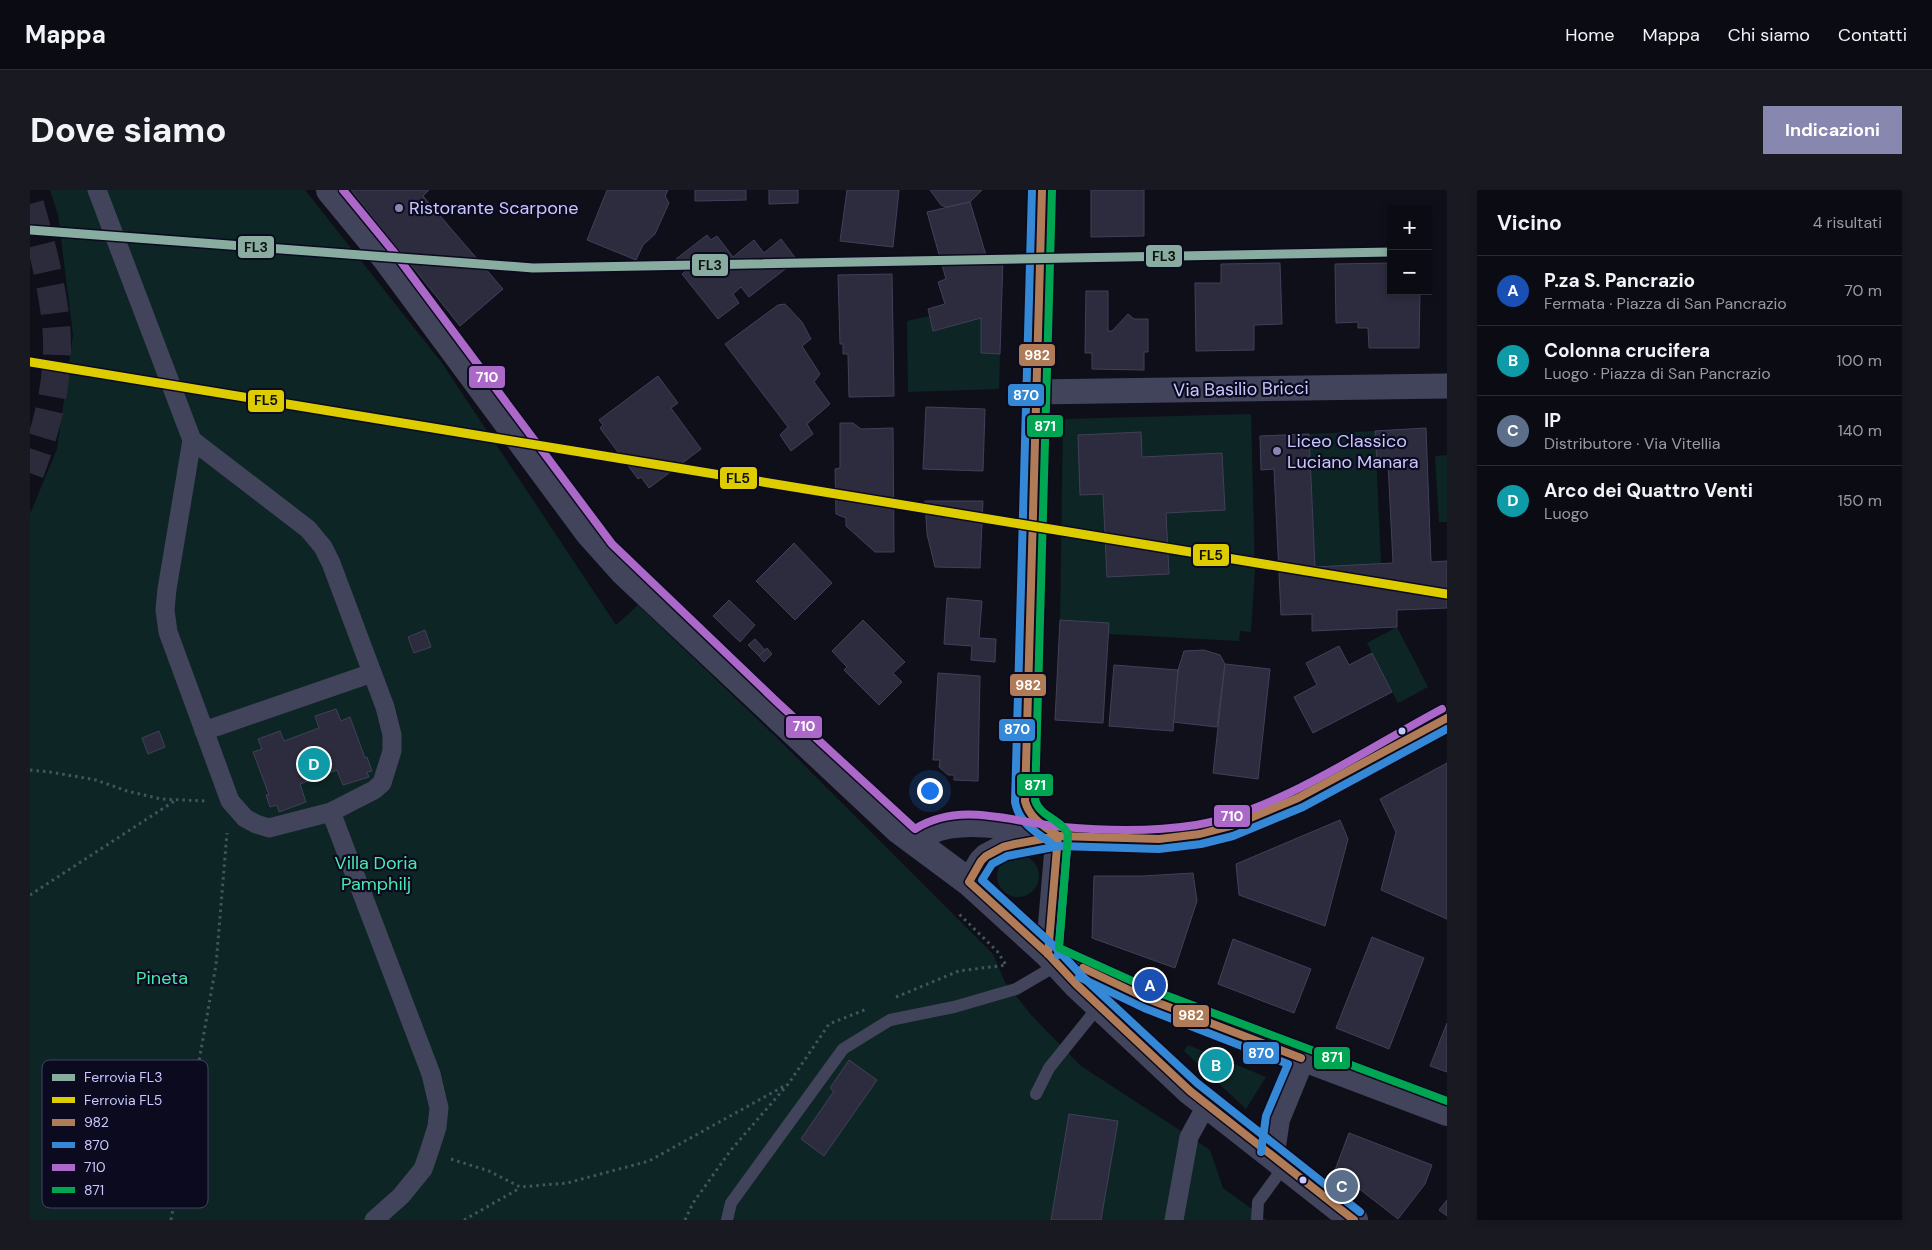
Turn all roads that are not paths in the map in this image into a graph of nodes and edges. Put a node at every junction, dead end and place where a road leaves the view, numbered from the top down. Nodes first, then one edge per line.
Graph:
1 (97, 190) edge
2 (330, 190) edge
3 (1042, 190) edge
4 (1447, 386) edge
5 (1035, 392) junction
6 (192, 440) junction
7 (372, 673) junction
8 (1447, 718) edge
9 (204, 731) junction
10 (331, 812) junction
11 (1058, 836) junction
12 (914, 842) junction
13 (969, 882) junction
14 (1052, 960) junction
15 (1099, 1006) junction
16 (1301, 1058) junction
17 (1036, 1094) dead end
18 (1206, 1104) junction
19 (1447, 1112) edge
20 (1278, 1159) junction
21 (374, 1220) edge
22 (727, 1220) edge
23 (1174, 1220) edge
24 (1257, 1220) edge
25 (1354, 1220) edge

1 - 6 street
2 - 12 street
3 - 5 street
4 - 5 street, Via Basilio Bricci
5 - 11 street
6 - 7 street
6 - 9 street
7 - 9 street
7 - 10 street
8 - 11 street
9 - 10 street
10 - 21 street
11 - 12 street
11 - 13 street
11 - 14 street
12 - 13 street
13 - 14 street
14 - 15 street
14 - 16 street
14 - 22 lane
15 - 17 lane
15 - 18 street
16 - 19 street
16 - 20 street
18 - 20 street
18 - 23 street
20 - 24 lane
20 - 25 street

